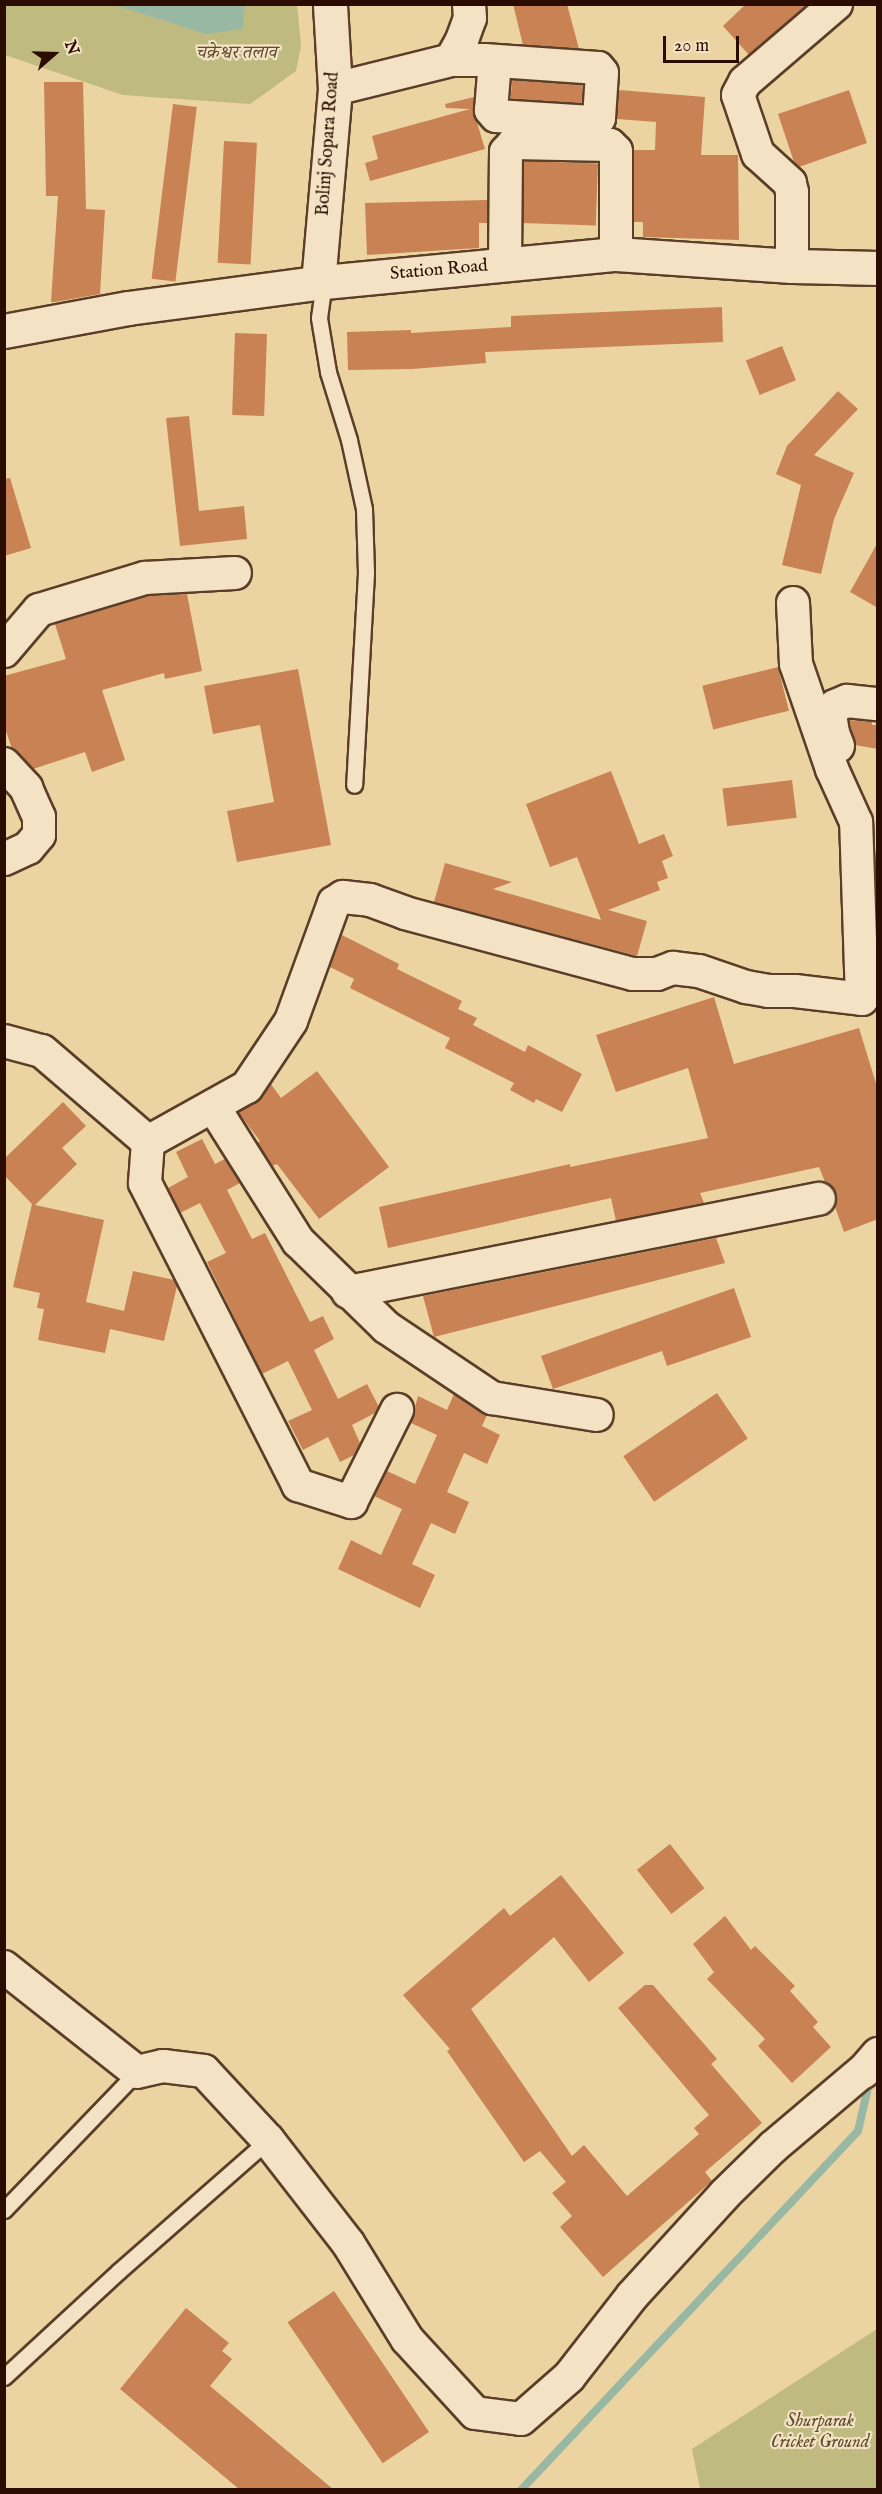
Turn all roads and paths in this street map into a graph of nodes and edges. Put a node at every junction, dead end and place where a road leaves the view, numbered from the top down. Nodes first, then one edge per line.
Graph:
1 (330, 4) edge
2 (469, 4) edge
3 (836, 4) edge
4 (451, 60) junction
5 (495, 61) dead end
6 (335, 89) junction
7 (616, 254) junction
8 (505, 265) junction
9 (792, 266) junction
10 (878, 268) edge
11 (321, 283) junction
12 (4, 331) edge
13 (235, 573) dead end
14 (793, 603) dead end
15 (4, 651) edge
16 (878, 704) edge
17 (4, 764) edge
18 (354, 785) dead end
19 (867, 814) edge
20 (4, 859) edge
21 (870, 1000) edge
22 (4, 1041) edge
23 (213, 1106) junction
24 (148, 1142) junction
25 (819, 1199) dead end
26 (348, 1292) junction
27 (397, 1410) dead end
28 (597, 1415) dead end
29 (4, 1967) edge
30 (870, 2062) edge
31 (137, 2072) junction
32 (268, 2140) junction
33 (4, 2210) edge
34 (4, 2377) edge

1 - 6 main road, Bolinj Sopara Road
2 - 4 street
3 - 9 street
4 - 5 street
4 - 6 street
6 - 11 main road, Bolinj Sopara Road
7 - 8 main road, Station Road
7 - 8 street
7 - 9 main road, Station Road
8 - 11 main road, Station Road
9 - 10 main road, Station Road
11 - 12 main road, Station Road
11 - 18 lane
13 - 15 street
14 - 19 street
16 - 19 street
17 - 20 street
19 - 21 street
21 - 23 street
22 - 24 street
23 - 24 street
23 - 26 street
24 - 27 street
25 - 26 street
26 - 28 street
29 - 31 street
30 - 32 street
31 - 32 street
31 - 33 lane
32 - 34 lane

